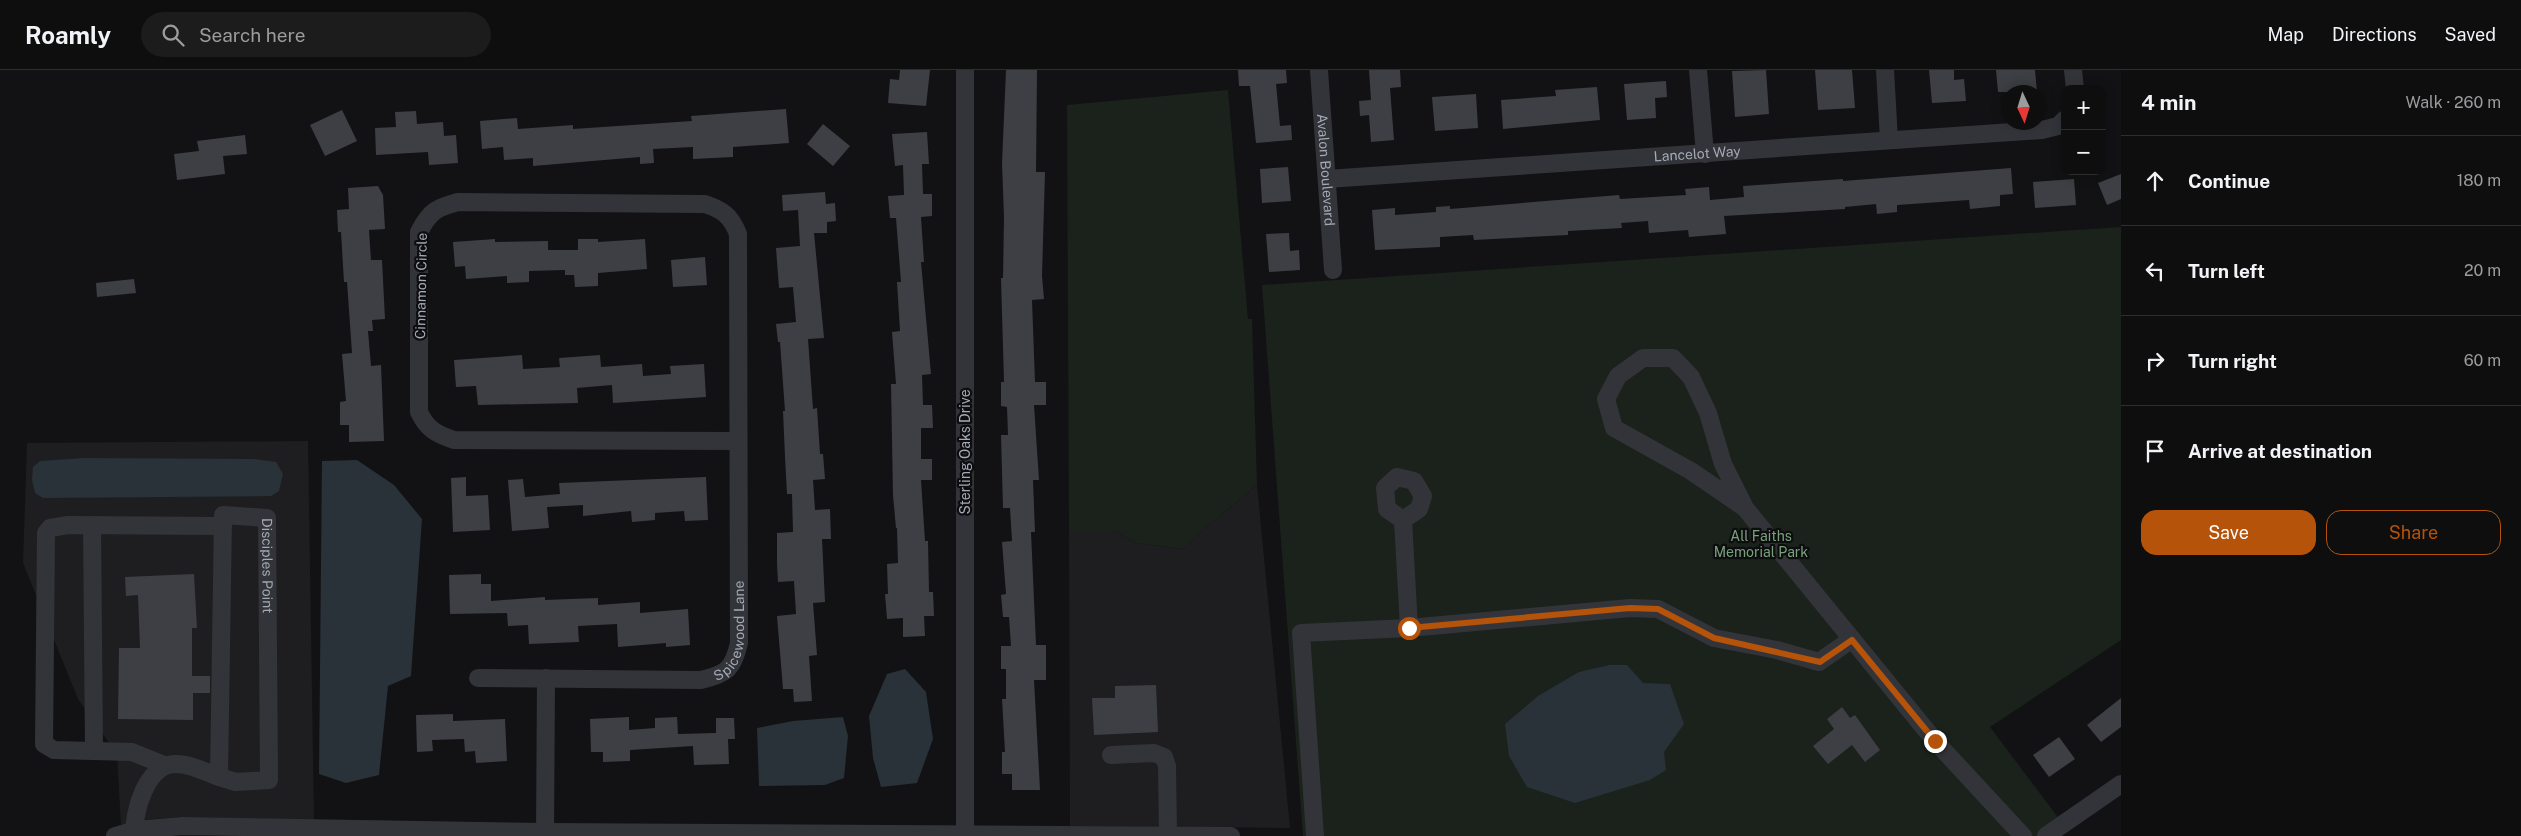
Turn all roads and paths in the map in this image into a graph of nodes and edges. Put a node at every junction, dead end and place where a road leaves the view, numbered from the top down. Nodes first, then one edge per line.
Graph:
1 (965, 70) edge
2 (1319, 70) edge
3 (1698, 70) edge
4 (1885, 70) edge
5 (2073, 70) edge
6 (2075, 85) edge
7 (2061, 123) edge
8 (1889, 140) junction
9 (1705, 154) junction
10 (1327, 179) junction
11 (1332, 270) dead end
12 (738, 441) junction
13 (1745, 508) junction
14 (1403, 520) dead end
15 (92, 525) junction
16 (223, 526) junction
17 (1409, 628) junction
18 (1852, 640) junction
19 (478, 678) dead end
20 (546, 678) junction
21 (94, 749) junction
22 (1110, 755) dead end
23 (164, 765) junction
24 (219, 777) junction
25 (2121, 784) edge
26 (135, 833) edge
27 (372, 833) edge
28 (545, 834) edge
29 (854, 834) edge
30 (965, 834) junction
31 (115, 836) edge
32 (1029, 836) edge
33 (1168, 836) edge
34 (1206, 836) edge
35 (1231, 836) edge
36 (1315, 836) edge
37 (2024, 836) edge
38 (2046, 836) edge

1 - 30 street, Sterling Oaks Drive
2 - 10 street, Avalon Boulevard
3 - 9 street
4 - 8 street
5 - 6 street
7 - 8 street, Lancelot Way
8 - 9 street, Lancelot Way
9 - 10 street, Lancelot Way
10 - 11 street, Avalon Boulevard
12 - 12 street, Cinnamon Circle
12 - 20 street, Spicewood Lane
13 - 13 street
13 - 18 street
14 - 17 street
15 - 16 street
15 - 21 street
15 - 21 street, Disciples Point
16 - 24 street
16 - 24 street, Disciples Point
17 - 18 street
17 - 36 street
18 - 37 street
19 - 20 street, Spicewood Lane
20 - 28 street
21 - 23 street, Disciples Point
22 - 33 street
23 - 24 street, Disciples Point
23 - 26 street
25 - 38 street
26 - 27 street
26 - 31 street
27 - 28 street
28 - 29 street
29 - 30 street
30 - 32 street
32 - 33 street
33 - 34 street
34 - 35 street

